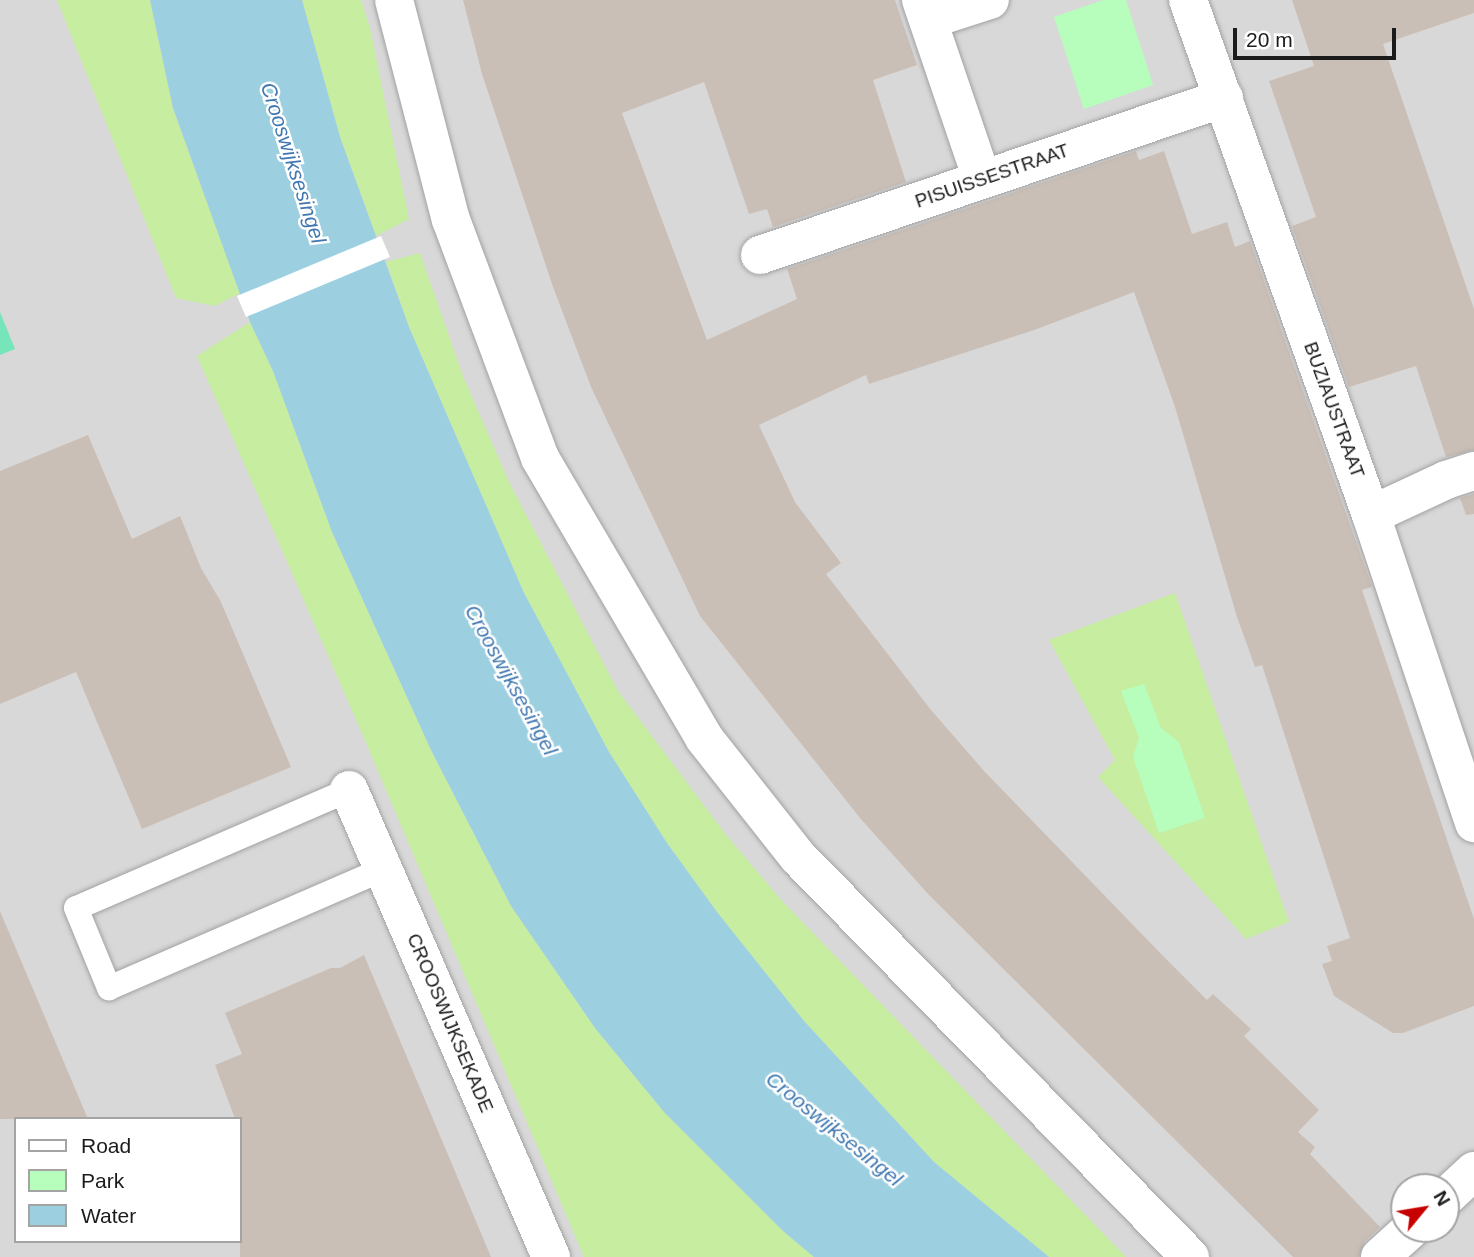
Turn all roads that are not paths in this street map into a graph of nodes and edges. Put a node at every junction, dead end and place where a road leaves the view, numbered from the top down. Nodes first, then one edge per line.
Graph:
1 (394, 0) edge
2 (990, 0) edge
3 (1188, 0) edge
4 (924, 10) edge
5 (1224, 98) junction
6 (982, 179) junction
7 (760, 254) dead end
8 (1474, 471) edge
9 (1371, 515) junction
10 (349, 790) joint
11 (1474, 822) edge
12 (384, 869) junction
13 (1474, 1171) edge
14 (1460, 1184) edge
15 (1396, 1243) edge
16 (551, 1257) edge
17 (1190, 1257) edge
18 (1380, 1257) edge

1 - 17 street
2 - 4 street
3 - 5 street, BUZIAUSTRAAT
4 - 6 street
5 - 6 street, PISUISSESTRAAT
5 - 9 street, BUZIAUSTRAAT
6 - 7 street, PISUISSESTRAAT
8 - 9 street
9 - 11 street, BUZIAUSTRAAT
10 - 12 street, CROOSWIJKSEKADE
10 - 12 lane
12 - 16 street, CROOSWIJKSEKADE
13 - 14 street
15 - 18 street

